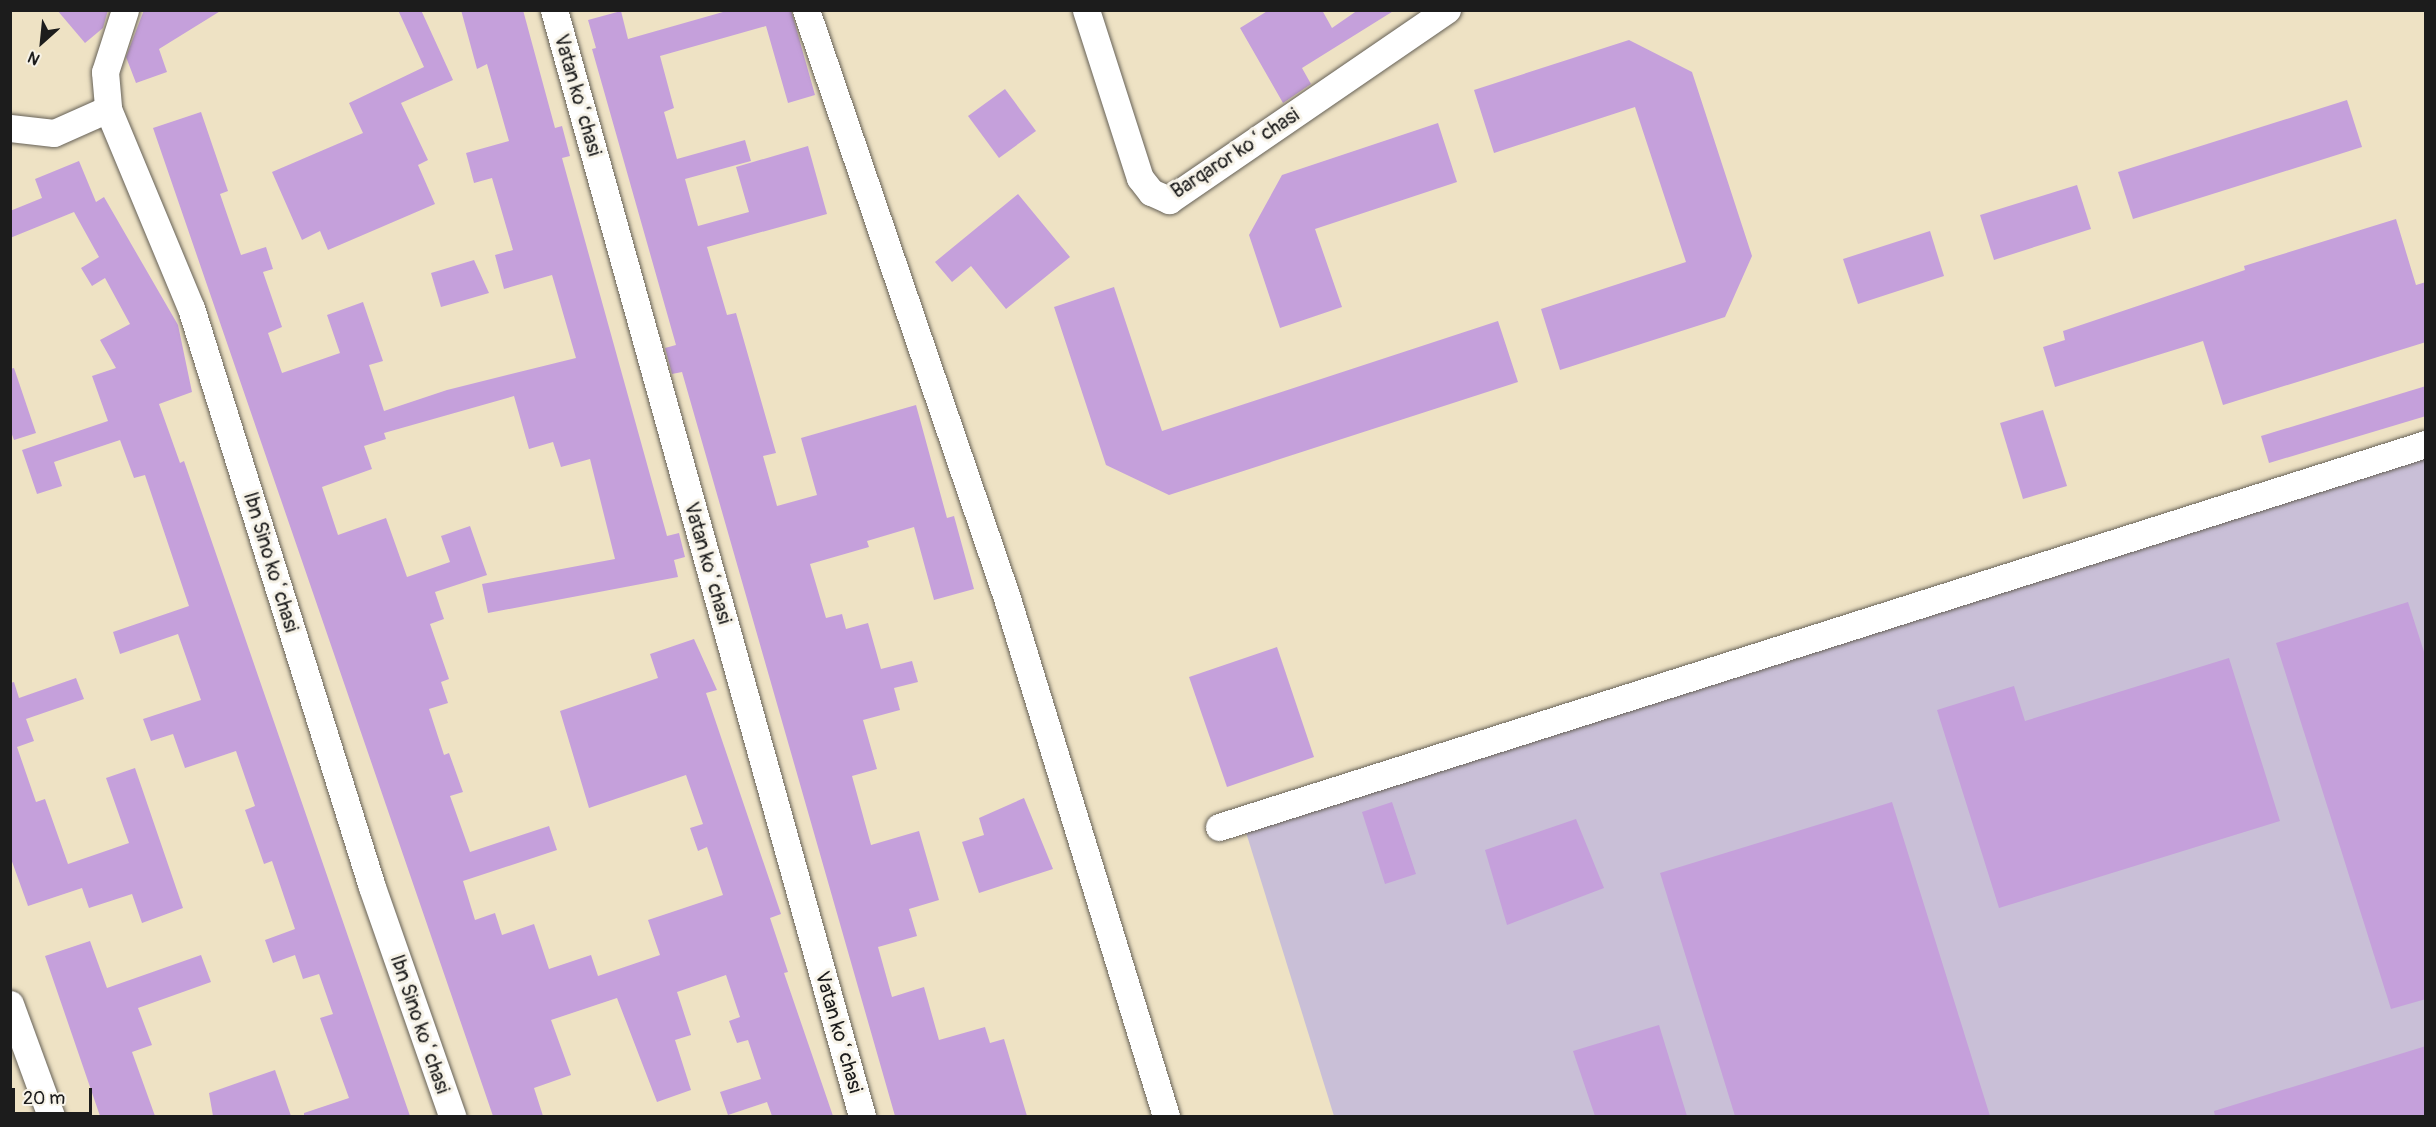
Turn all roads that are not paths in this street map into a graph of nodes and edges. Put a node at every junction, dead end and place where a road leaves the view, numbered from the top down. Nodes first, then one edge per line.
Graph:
1 (125, 10) edge
2 (554, 10) edge
3 (806, 10) edge
4 (1086, 10) edge
5 (1447, 10) edge
6 (108, 109) junction
7 (10, 128) edge
8 (2426, 444) edge
9 (1219, 827) dead end
10 (10, 1004) edge
11 (51, 1116) edge
12 (452, 1116) edge
13 (862, 1116) edge
14 (1166, 1116) edge

1 - 6 street, Ibn Sino koʻchasi
2 - 13 street, Vatan koʻchasi
3 - 14 street
4 - 5 street, Barqaror koʻchasi
6 - 7 street
6 - 12 street, Ibn Sino koʻchasi
8 - 9 street
10 - 11 street

